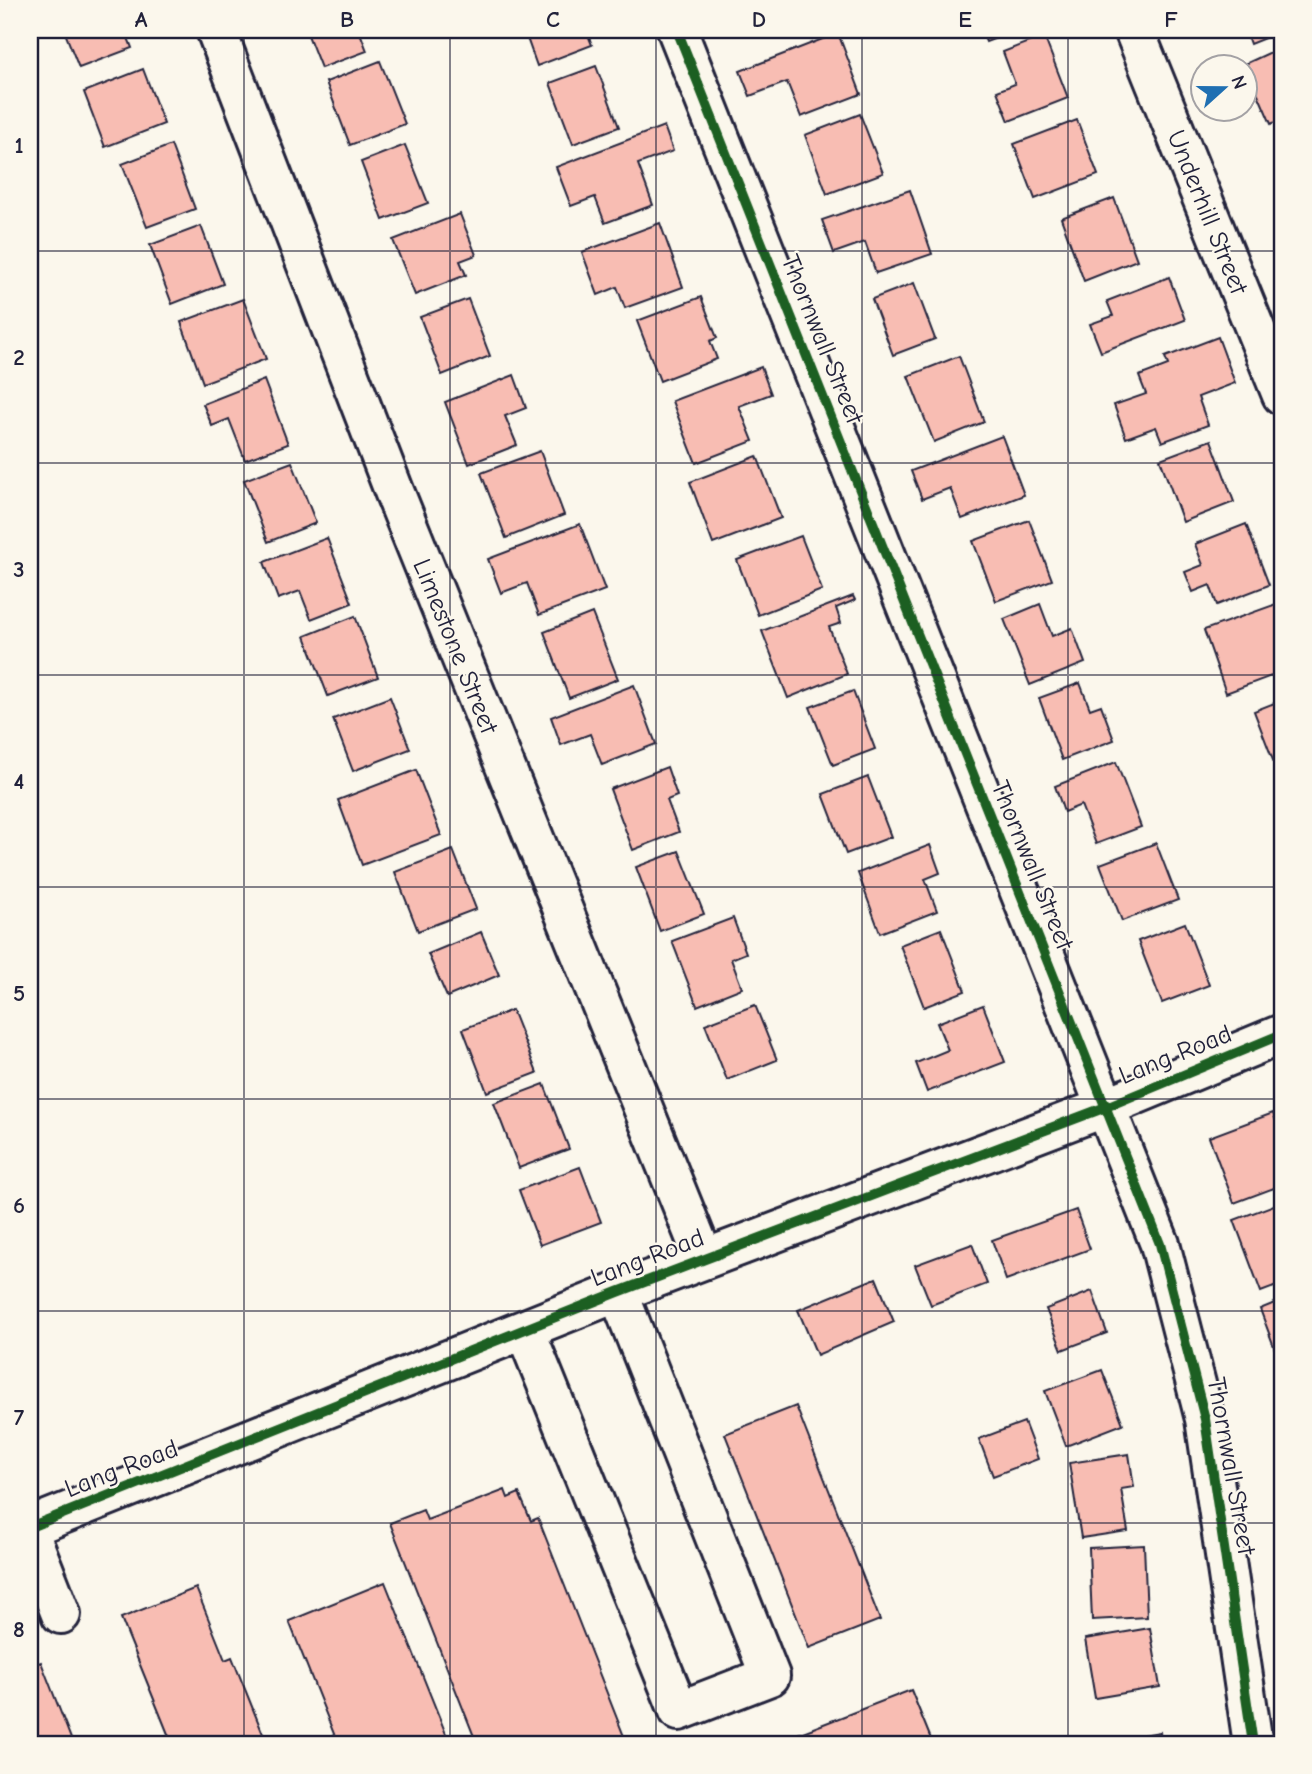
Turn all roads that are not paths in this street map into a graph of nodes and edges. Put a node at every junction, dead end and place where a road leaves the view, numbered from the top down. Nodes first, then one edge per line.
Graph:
1 (216, 30) edge
2 (677, 30) edge
3 (1134, 30) edge
4 (1282, 395) edge
5 (1282, 1034) edge
6 (1105, 1107) junction
7 (704, 1259) junction
8 (618, 1292) junction
9 (525, 1330) junction
10 (30, 1527) edge
11 (30, 1535) edge
12 (61, 1614) dead end
13 (1252, 1744) edge

1 - 7 street, Limestone Street
2 - 6 street, Thornwall Street
3 - 4 street, Underhill Street
5 - 6 street, Lang Road
6 - 7 street, Lang Road
6 - 13 street, Thornwall Street
7 - 8 street, Lang Road
8 - 9 street, Lang Road
8 - 9 street
9 - 10 street, Lang Road
11 - 12 street

